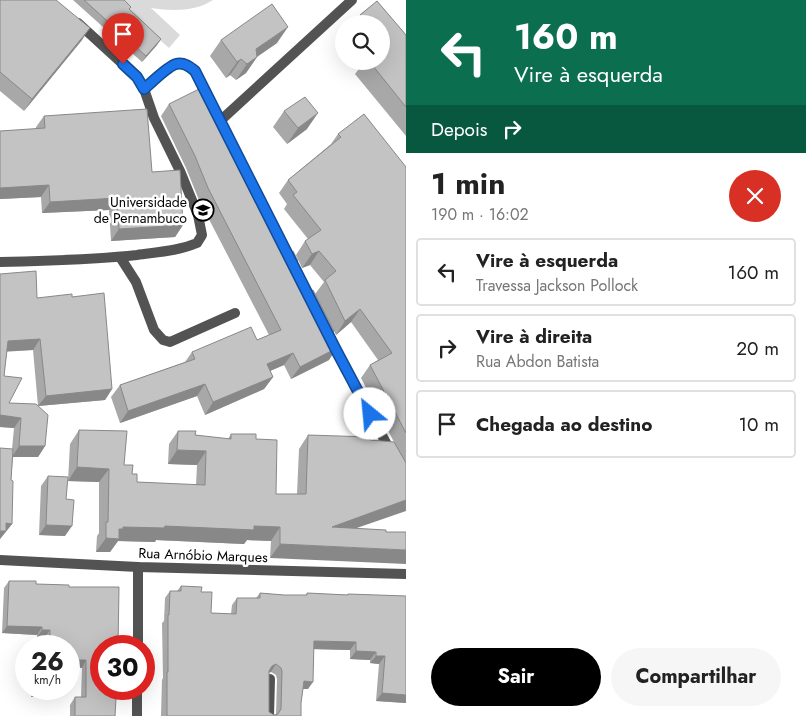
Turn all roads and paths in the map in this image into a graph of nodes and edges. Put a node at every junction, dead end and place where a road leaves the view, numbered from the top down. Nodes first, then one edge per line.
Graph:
1 (352, 0) edge
2 (67, 13) edge
3 (144, 89) junction
4 (120, 257) junction
5 (0, 262) edge
6 (235, 313) dead end
7 (326, 330) edge
8 (397, 464) edge
9 (0, 560) edge
10 (138, 567) junction
11 (406, 574) edge
12 (138, 635) edge
13 (270, 679) edge
14 (138, 700) edge
15 (137, 716) edge
16 (269, 716) edge

1 - 3 street
2 - 3 street
3 - 4 street
4 - 5 street
4 - 6 street
7 - 8 street
9 - 10 street, Rua Arnóbio Marques
10 - 11 street, Rua Arnóbio Marques
10 - 12 street
13 - 16 street
14 - 15 street

